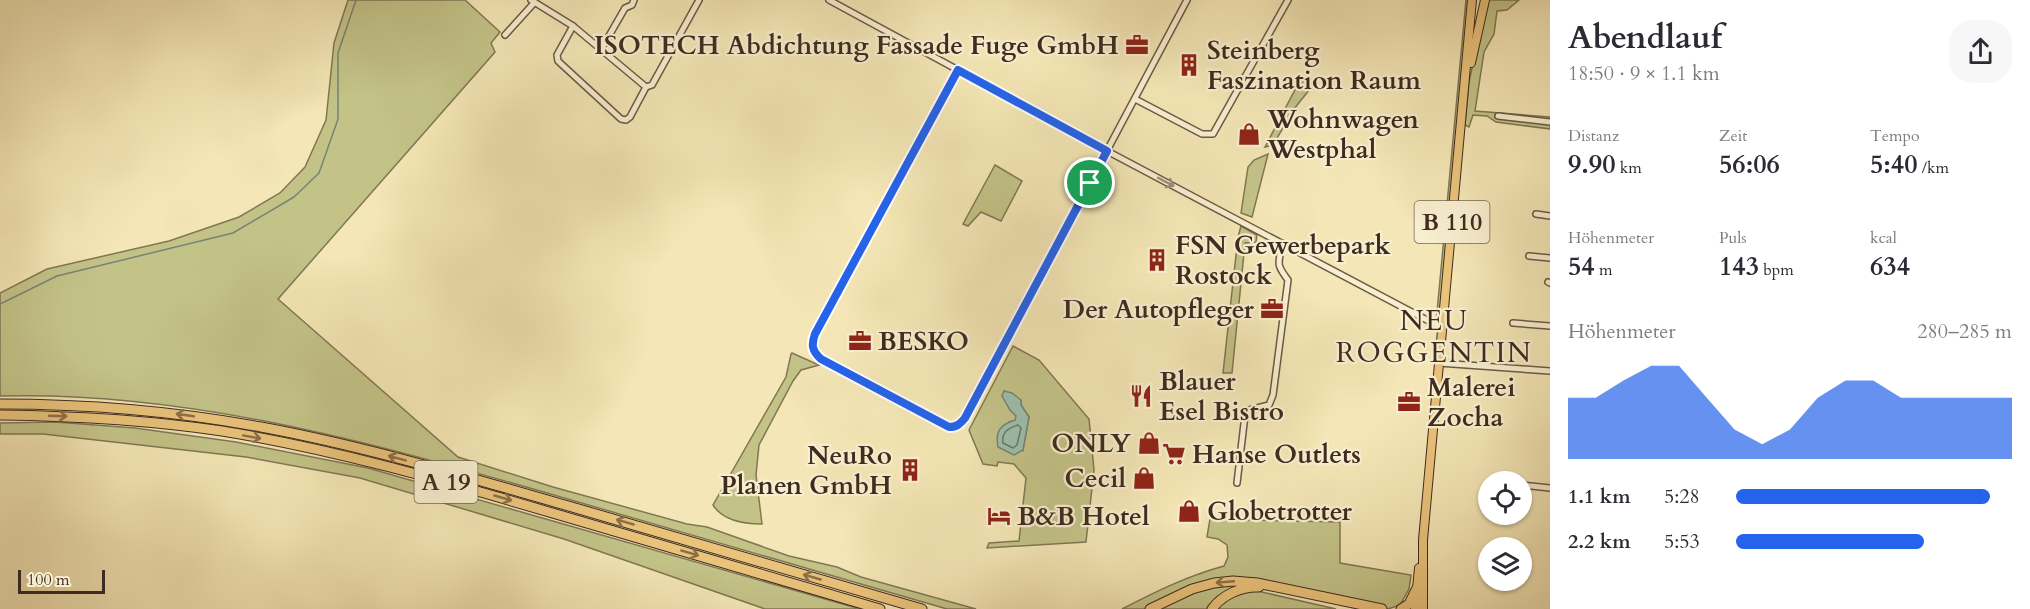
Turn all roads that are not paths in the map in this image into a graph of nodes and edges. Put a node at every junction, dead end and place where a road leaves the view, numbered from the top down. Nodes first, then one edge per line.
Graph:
1 (634, 0) edge
2 (699, 0) edge
3 (829, 0) edge
4 (1187, 0) edge
5 (1288, 0) edge
6 (1472, 0) edge
7 (1485, 0) edge
8 (532, 1) edge
9 (573, 26) junction
10 (505, 35) dead end
11 (602, 48) junction
12 (958, 70) junction
13 (1466, 75) junction
14 (646, 87) junction
15 (1134, 99) junction
16 (1498, 116) dead end
17 (1550, 122) edge
18 (1107, 151) junction
19 (1536, 214) dead end
20 (1550, 216) edge
21 (1282, 243) junction
22 (1529, 256) dead end
23 (1550, 258) edge
24 (1513, 323) dead end
25 (1550, 326) edge
26 (1442, 328) junction
27 (1439, 363) junction
28 (1550, 371) edge
29 (0, 404) edge
30 (0, 415) edge
31 (1237, 483) dead end
32 (1532, 486) edge
33 (1550, 488) edge
34 (1422, 553) junction
35 (1417, 588) junction
36 (880, 609) edge
37 (922, 609) edge
38 (1150, 609) edge
39 (1212, 609) edge
40 (1352, 609) edge
41 (1382, 609) edge
42 (1401, 609) edge
43 (1415, 609) edge
44 (1423, 609) edge

1 - 11 street
2 - 14 street
3 - 12 street
4 - 15 street
5 - 15 street
6 - 13 main road, B 110
7 - 13 main road, B 110
8 - 9 street
8 - 10 street
9 - 11 street
9 - 14 street
11 - 14 street
12 - 18 street
12 - 18 street
13 - 26 main road, B 110
15 - 18 street
16 - 17 street
18 -> 21 street
19 - 20 street
21 - 26 street
21 - 31 street
22 - 23 street
24 - 25 street
26 - 27 main road, B 110
27 - 28 street
27 - 34 main road, B 110
37 -> 29 highway, A 19
30 -> 36 highway, A 19
32 - 33 street
34 - 35 main road, B 110
34 - 44 main road, B 110
35 - 42 highway
35 - 43 main road, B 110
41 -> 38 highway
39 - 40 highway

